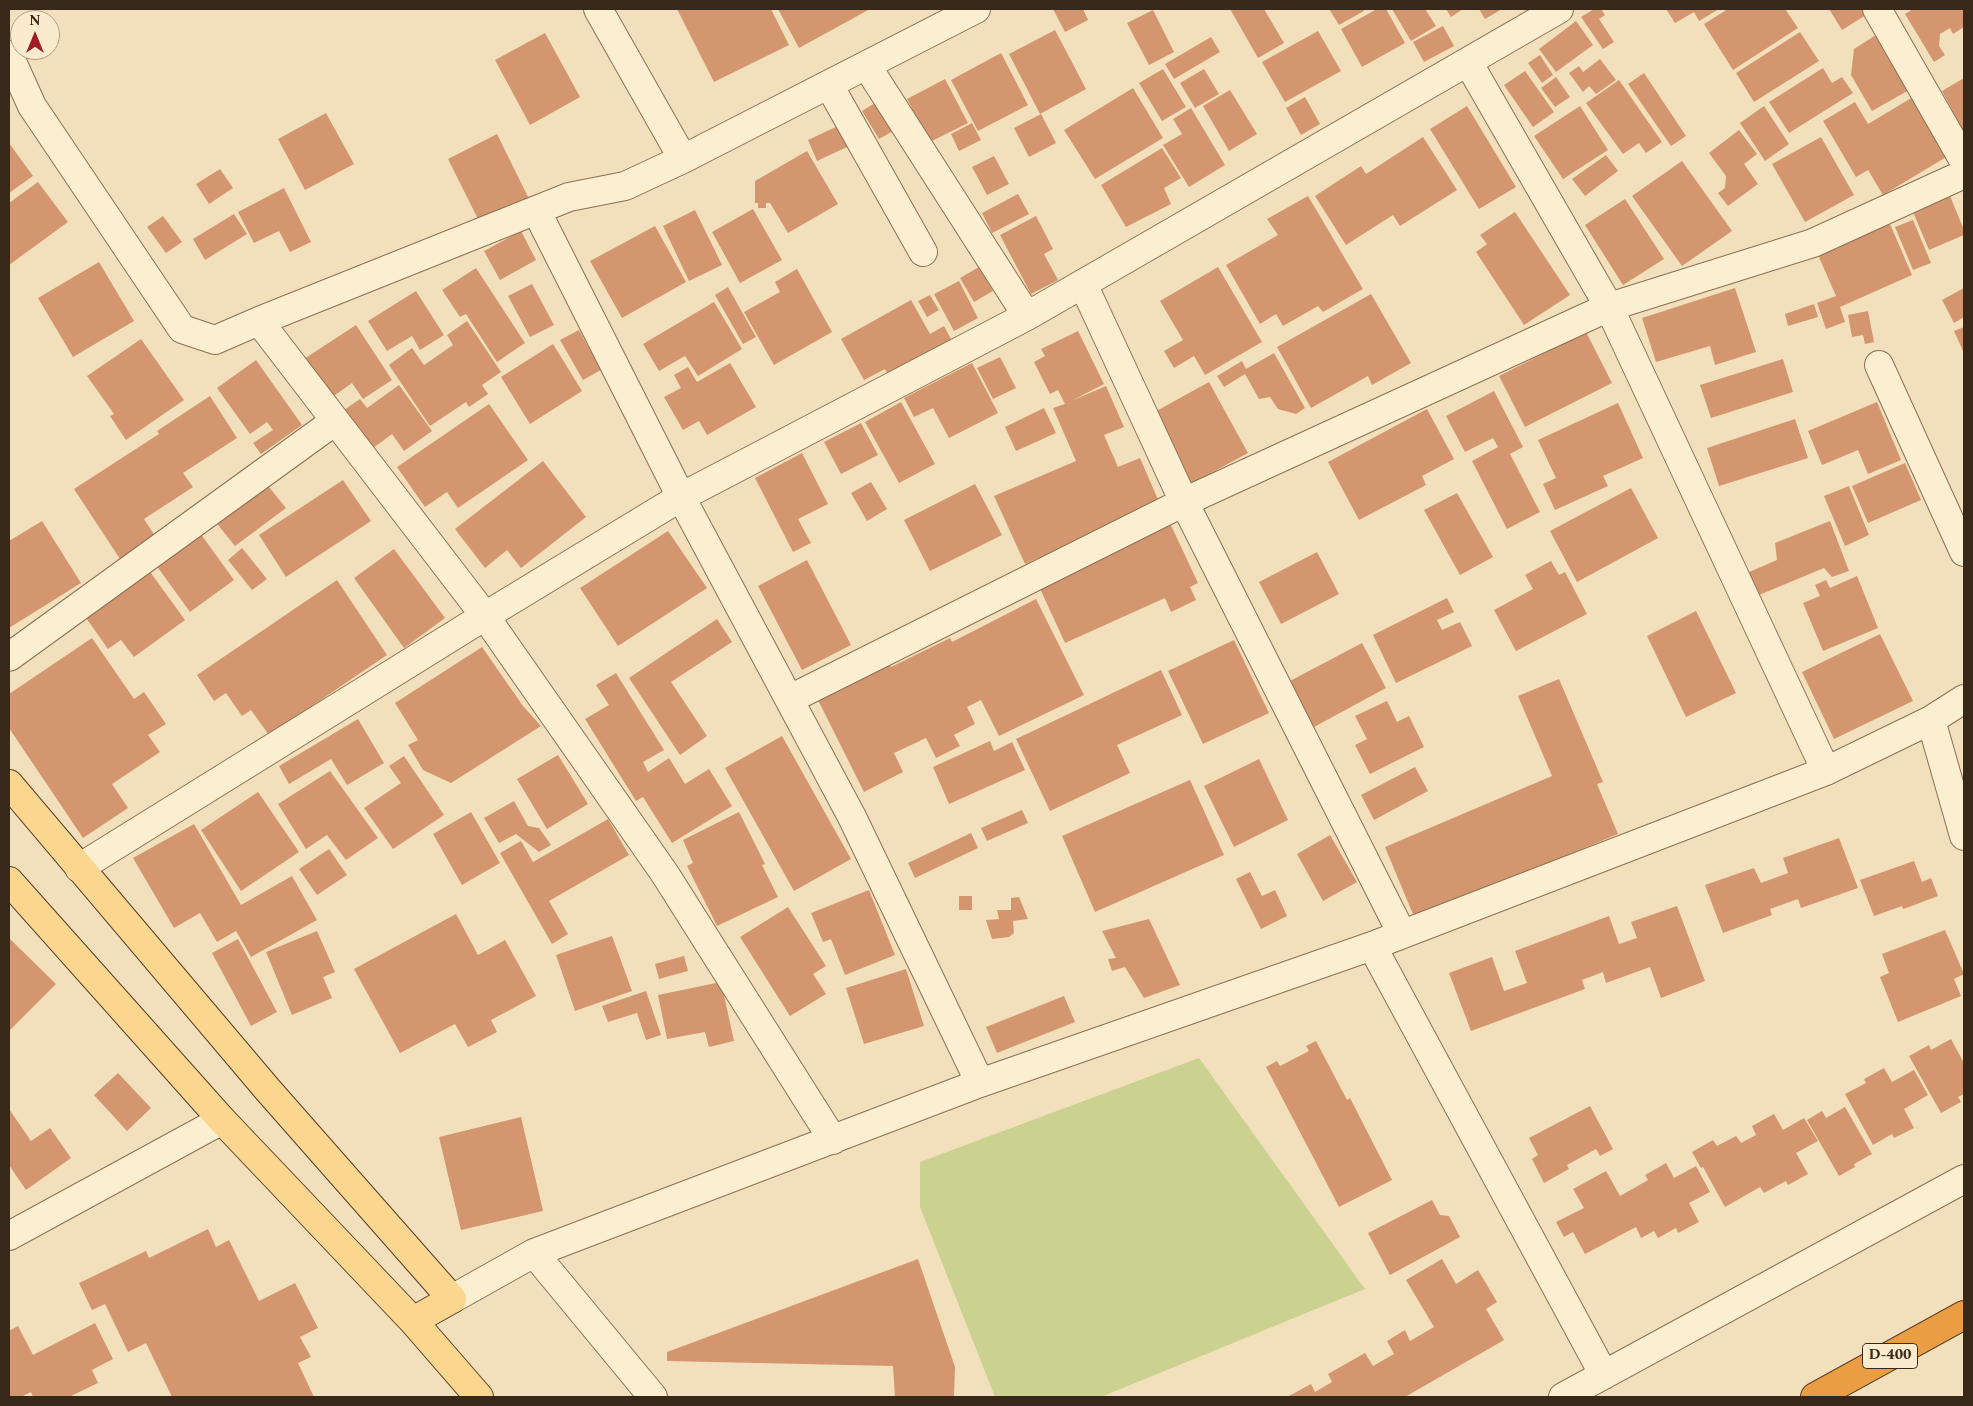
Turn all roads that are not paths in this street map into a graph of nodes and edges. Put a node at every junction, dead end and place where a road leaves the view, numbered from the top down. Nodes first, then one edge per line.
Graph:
1 (598, 9) edge
2 (976, 9) edge
3 (1559, 9) edge
4 (1877, 9) edge
5 (9, 54) edge
6 (1468, 62) junction
7 (867, 66) junction
8 (829, 85) junction
9 (684, 159) junction
10 (1964, 161) edge
11 (1964, 174) edge
12 (536, 210) junction
13 (923, 252) dead end
14 (1083, 284) junction
15 (1609, 307) junction
16 (1027, 316) junction
17 (259, 321) junction
18 (1879, 365) dead end
19 (335, 420) junction
20 (681, 497) junction
21 (1184, 502) junction
22 (1964, 552) edge
23 (484, 616) junction
24 (9, 657) edge
25 (790, 699) junction
26 (1964, 699) edge
27 (1931, 720) junction
28 (1826, 771) junction
29 (9, 784) edge
30 (1964, 836) edge
31 (79, 868) junction
32 (9, 881) edge
33 (1402, 934) junction
34 (1372, 946) junction
35 (980, 1083) junction
36 (222, 1120) junction
37 (833, 1140) junction
38 (1964, 1179) edge
39 (9, 1236) edge
40 (534, 1253) junction
41 (452, 1299) junction
42 (1964, 1315) edge
43 (414, 1321) junction
44 (1604, 1375) junction
45 (479, 1397) edge
46 (653, 1397) edge
47 (1563, 1397) edge
48 (1815, 1397) edge

1 - 9 street
2 - 7 street
3 - 6 street
4 - 10 street
5 - 17 street
6 - 14 street
6 - 15 street
7 - 8 street
7 - 16 street
8 - 9 street
8 - 13 street
9 - 12 street
11 - 15 street
12 - 17 street
12 - 20 street
14 - 16 street
14 - 21 street
15 - 21 street
15 - 28 street
16 - 20 street
17 - 19 street
18 - 22 street
19 - 23 street
19 - 24 street
20 - 23 street
20 - 25 street
21 - 25 street
21 - 33 street
23 - 31 street
23 - 37 street
25 - 35 street
26 - 27 street
27 - 28 street
27 - 30 street
28 - 33 street
29 - 31 main road
31 - 41 main road
32 - 36 main road
33 - 34 street
34 - 35 street
34 - 44 street
35 - 37 street
36 - 39 street
36 - 43 main road
37 - 40 street
38 - 44 street
40 - 41 street
40 - 46 street
41 - 43 main road
42 - 48 highway, D-400
43 - 45 main road
44 - 47 street

